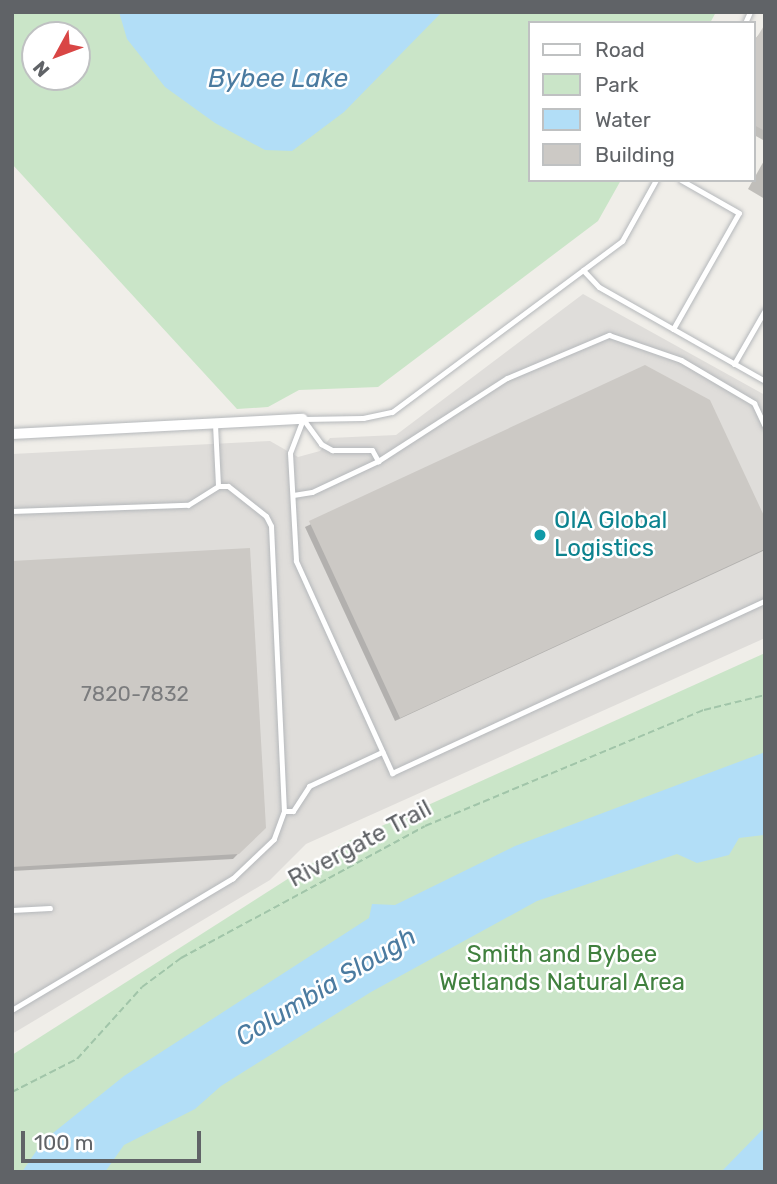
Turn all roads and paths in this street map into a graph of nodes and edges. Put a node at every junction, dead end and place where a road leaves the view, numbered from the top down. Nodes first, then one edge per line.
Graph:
1 (655, 182) edge
2 (685, 182) edge
3 (583, 270) junction
4 (765, 310) edge
5 (673, 329) junction
6 (734, 364) junction
7 (765, 381) edge
8 (303, 419) junction
9 (215, 424) junction
10 (765, 427) edge
11 (12, 434) edge
12 (378, 461) junction
13 (218, 486) junction
14 (293, 495) junction
15 (12, 511) edge
16 (765, 601) edge
17 (765, 695) edge
18 (382, 752) junction
19 (284, 811) junction
20 (50, 908) dead end
21 (12, 911) edge
22 (12, 1010) edge
23 (12, 1092) edge

1 - 3 lane
2 - 5 lane
3 - 5 lane
3 - 8 lane
4 - 6 lane
5 - 6 lane
6 - 7 lane
8 - 9 street
8 - 12 lane
8 - 14 lane
9 - 11 street
9 - 13 lane
10 - 12 lane
12 - 14 lane
13 - 15 lane
13 - 19 lane
14 - 18 lane
16 - 18 lane
17 - 23 path, Rivergate Trail
18 - 19 lane
19 - 22 lane
20 - 21 lane

